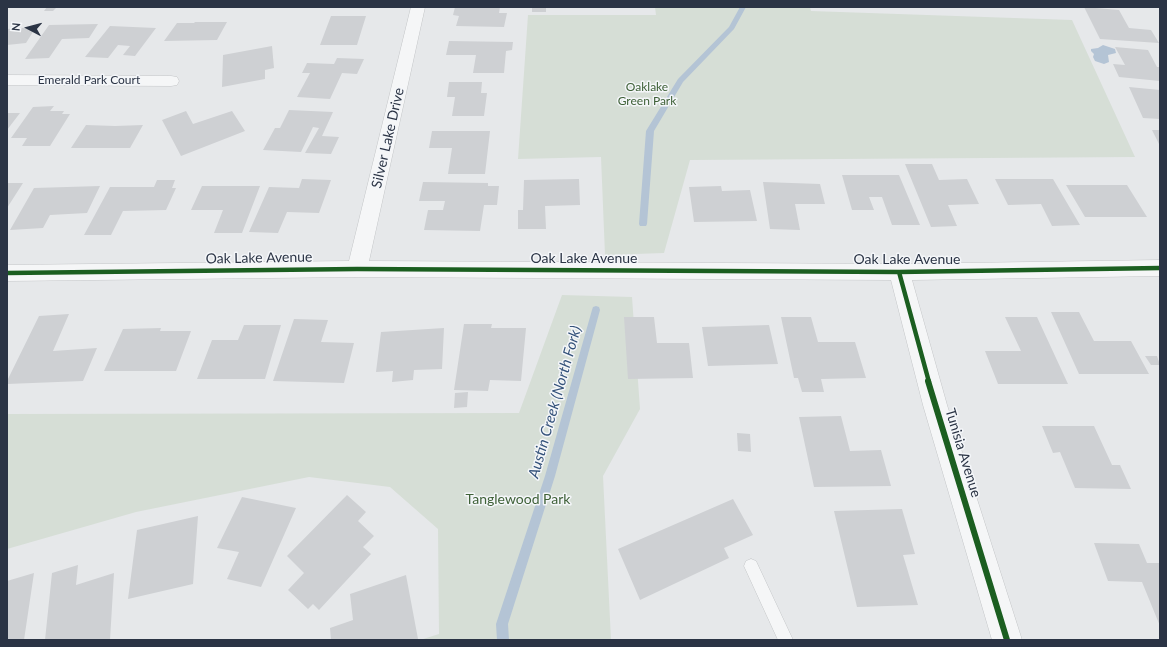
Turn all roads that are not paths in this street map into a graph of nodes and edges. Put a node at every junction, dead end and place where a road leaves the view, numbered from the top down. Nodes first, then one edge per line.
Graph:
1 (418, 7) edge
2 (7, 80) edge
3 (170, 81) dead end
4 (1160, 268) edge
5 (357, 269) junction
6 (899, 272) junction
7 (7, 273) edge
8 (750, 566) dead end
9 (786, 640) edge
10 (1007, 640) edge

1 - 5 street, Silver Lake Drive
2 - 3 street, Emerald Park Court
4 - 6 street, Oak Lake Avenue
5 - 6 street, Oak Lake Avenue
5 - 7 street, Oak Lake Avenue
6 - 10 street, Tunisia Avenue
8 - 9 lane

